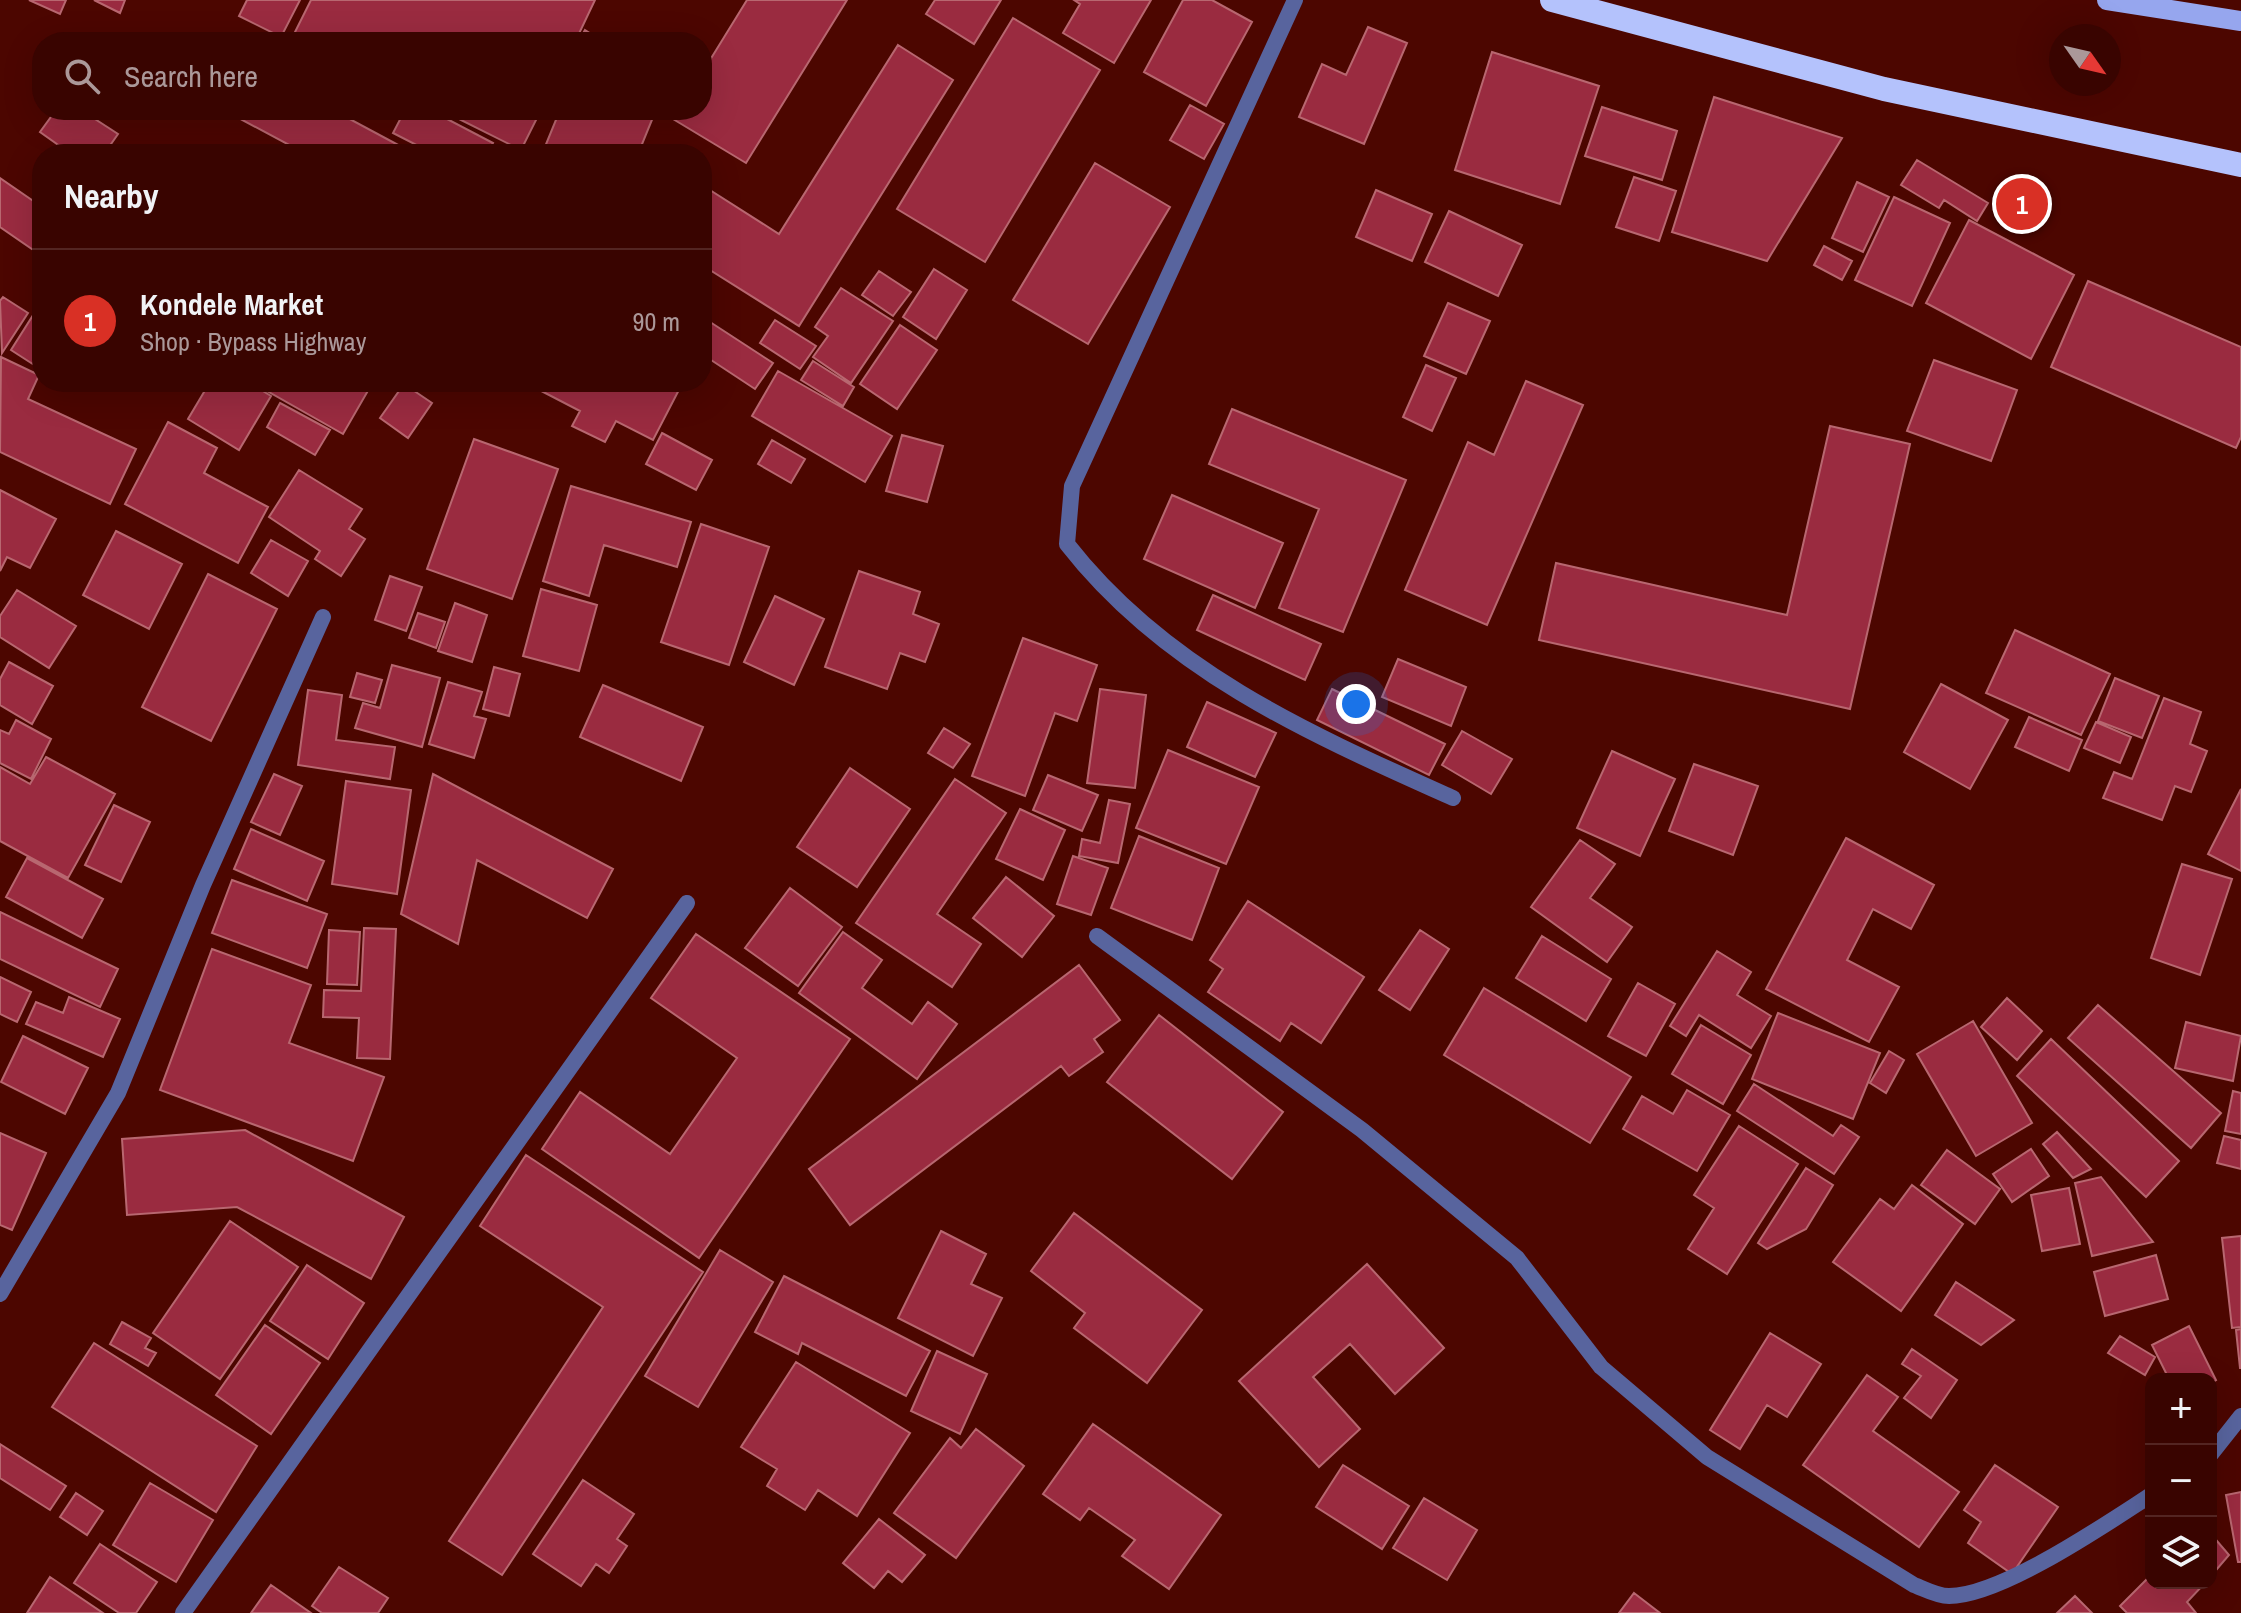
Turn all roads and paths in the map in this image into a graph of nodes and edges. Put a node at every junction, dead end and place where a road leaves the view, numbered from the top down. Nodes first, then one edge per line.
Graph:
1 (1295, 0) edge
2 (1552, 0) edge
3 (2107, 0) edge
4 (2241, 21) edge
5 (2241, 165) edge
6 (323, 617) dead end
7 (1453, 798) dead end
8 (687, 903) dead end
9 (1097, 936) dead end
10 (0, 1294) edge
11 (2241, 1416) edge
12 (2217, 1446) edge
13 (2145, 1499) edge
14 (183, 1613) edge

1 - 7 street
2 - 5 highway
3 - 4 main road
6 - 10 street
8 - 14 street
9 - 13 street
11 - 12 street

